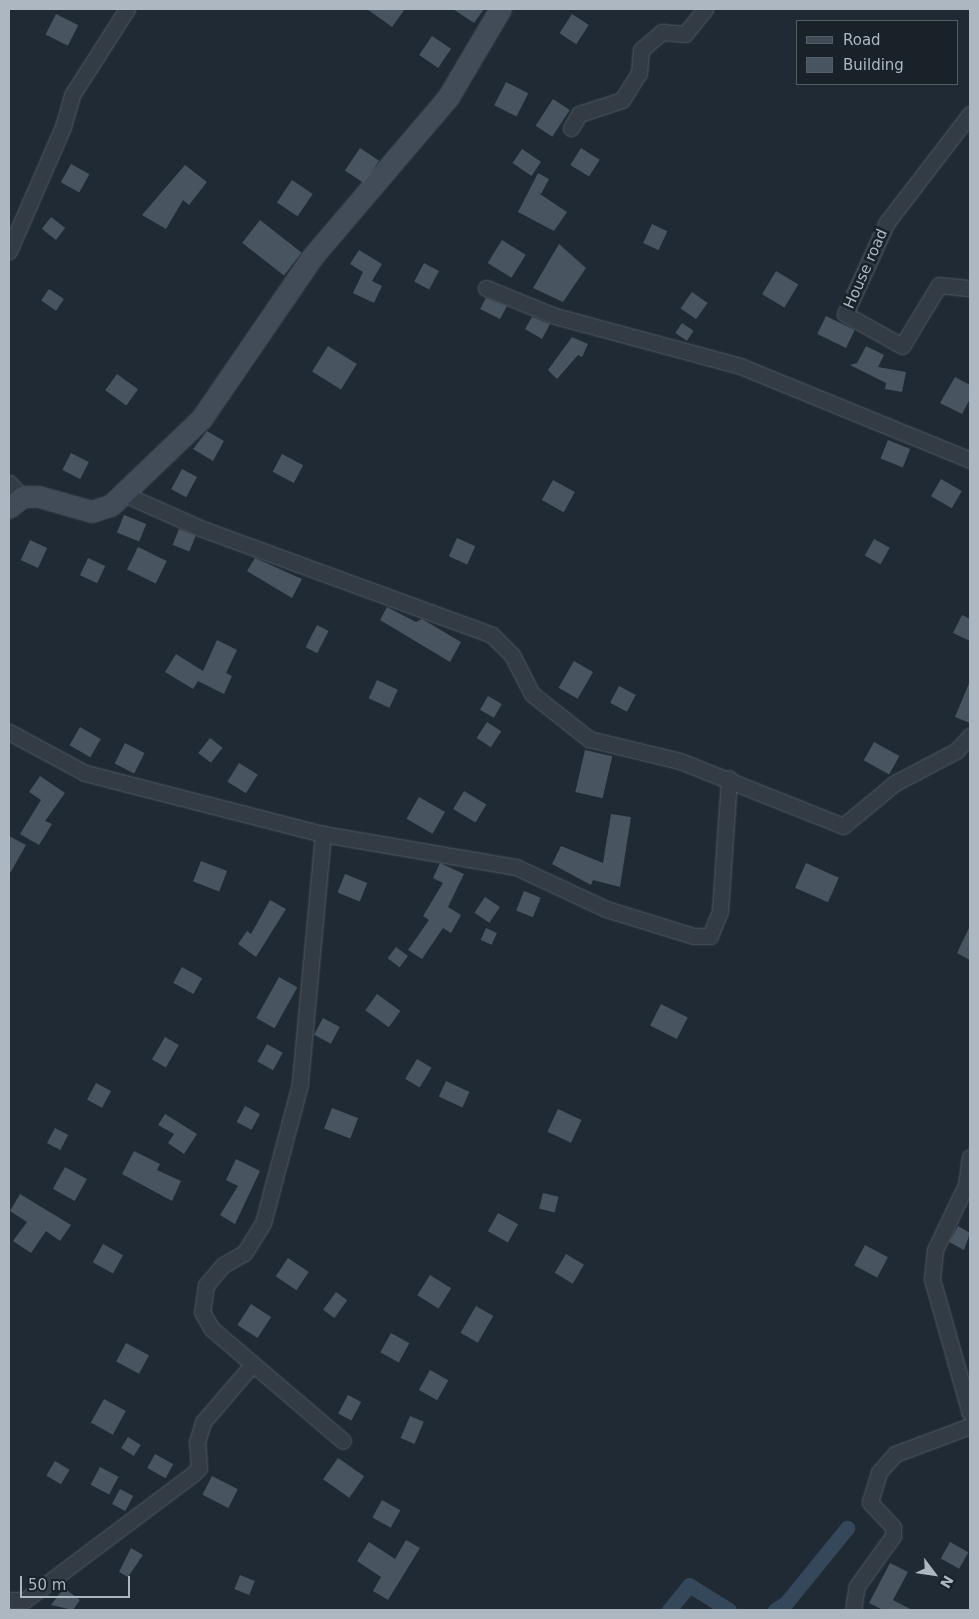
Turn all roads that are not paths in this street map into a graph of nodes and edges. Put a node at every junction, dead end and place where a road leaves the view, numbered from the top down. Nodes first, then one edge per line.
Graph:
1 (127, 9) edge
2 (502, 9) edge
3 (705, 9) edge
4 (970, 114) edge
5 (571, 128) dead end
6 (9, 251) edge
7 (486, 288) dead end
8 (970, 288) edge
9 (970, 460) edge
10 (9, 483) edge
11 (124, 494) junction
12 (16, 502) edge
13 (9, 732) edge
14 (970, 736) edge
15 (729, 778) junction
16 (323, 834) junction
17 (970, 1157) edge
18 (252, 1365) junction
19 (970, 1412) edge
20 (970, 1426) edge
21 (343, 1441) dead end
22 (9, 1600) edge
23 (29, 1605) edge
24 (853, 1610) edge

1 - 6 street
2 - 11 street
3 - 5 street
4 - 8 street, House road
7 - 9 street
10 - 12 street
11 - 12 street
11 - 15 street
13 - 16 street
14 - 15 street
15 - 16 street
16 - 18 street
17 - 19 street
18 - 21 street
18 - 23 street
20 - 24 street
22 - 23 street

